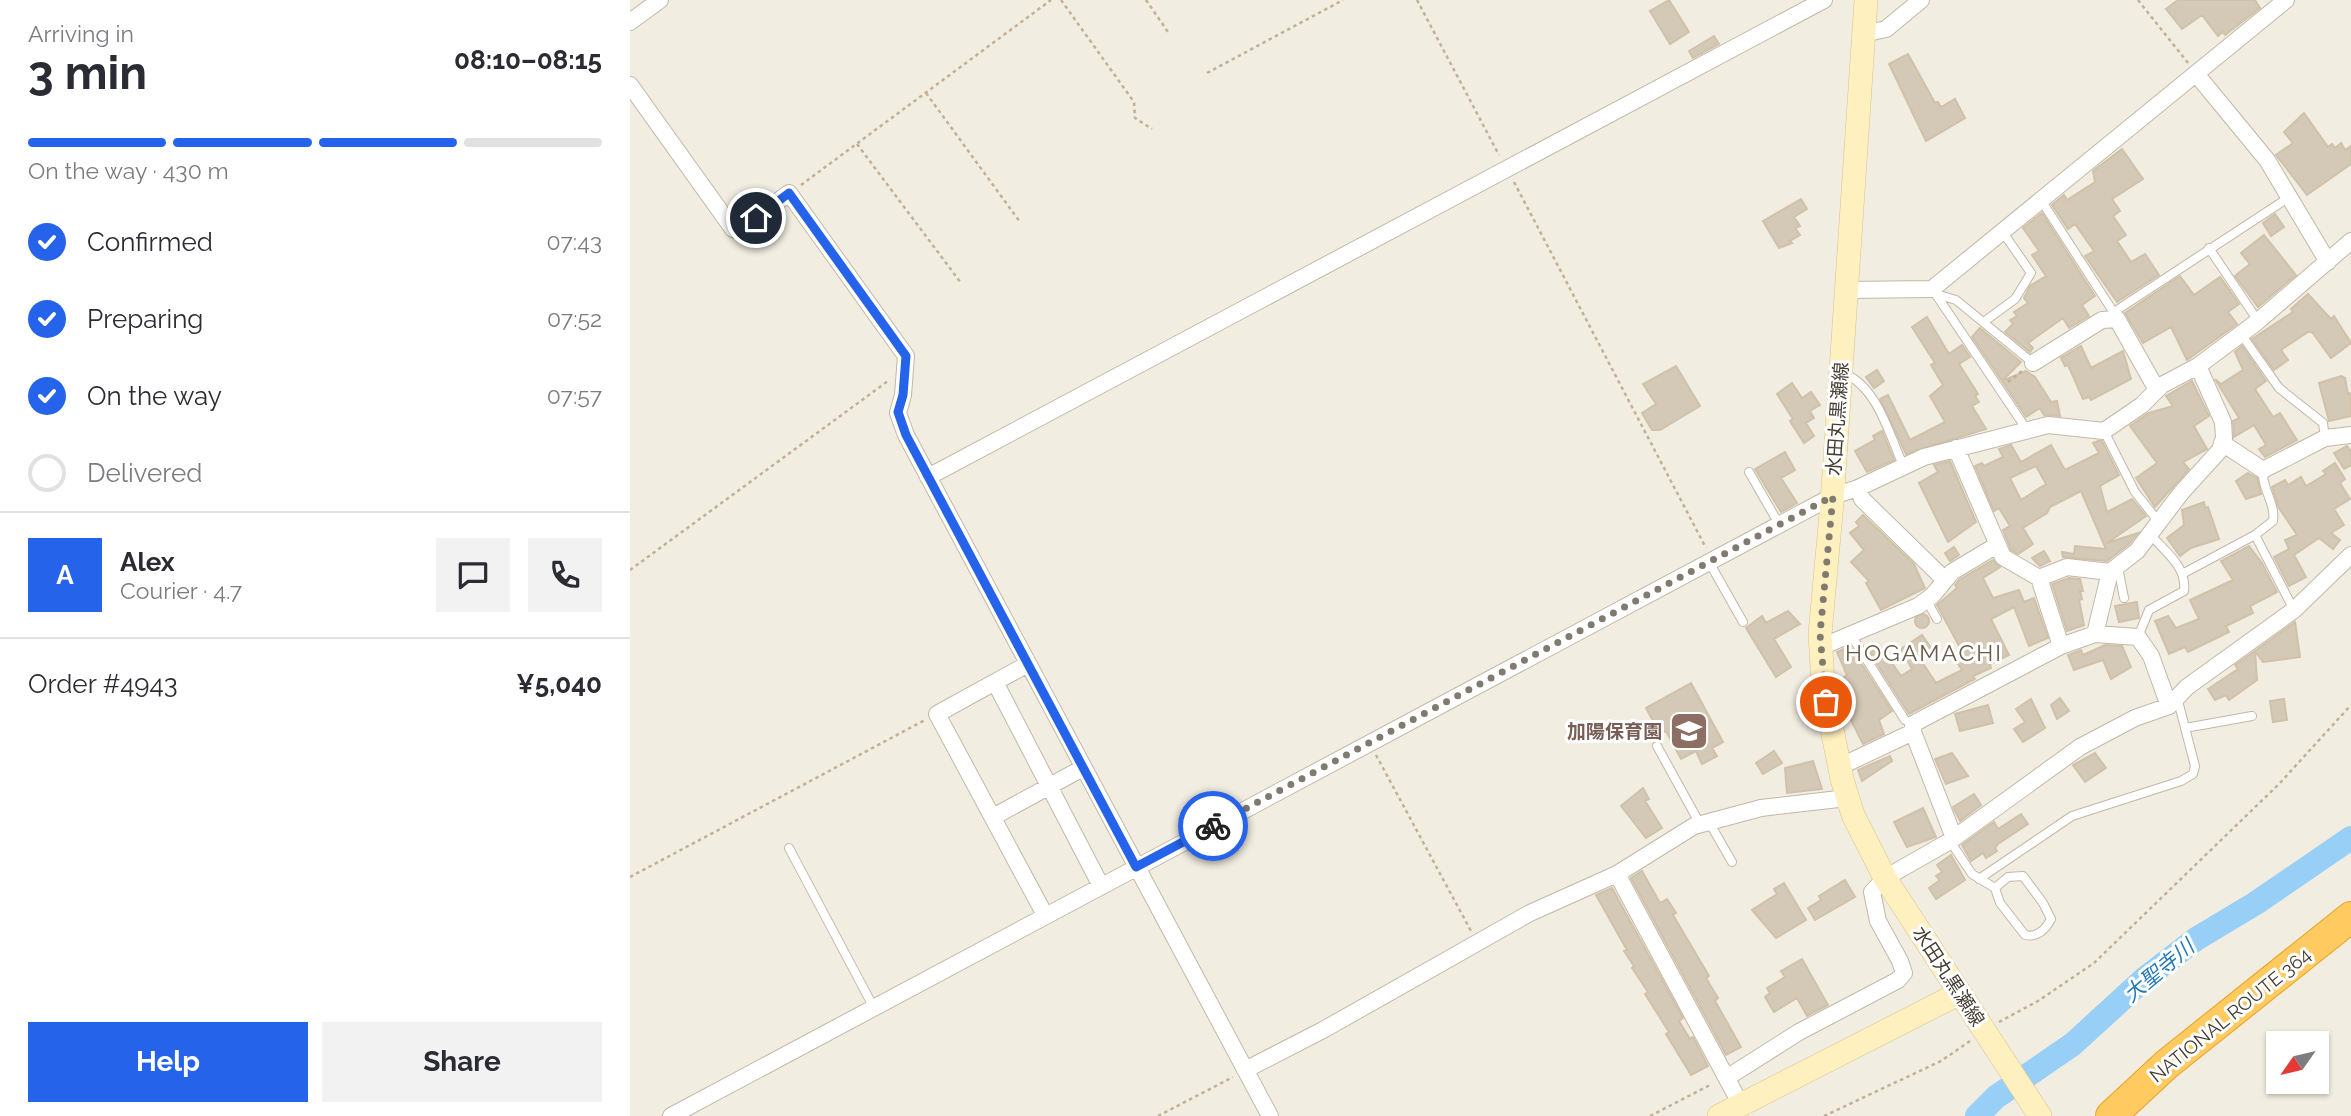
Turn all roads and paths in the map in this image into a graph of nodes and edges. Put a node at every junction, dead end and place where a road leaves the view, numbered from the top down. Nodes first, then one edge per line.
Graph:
1 (660, 0) edge
2 (1051, 0) edge
3 (1061, 0) edge
4 (1146, 0) edge
5 (1343, 0) edge
6 (1417, 0) edge
7 (1824, 0) edge
8 (1866, 0) edge
9 (1921, 0) edge
10 (2138, 0) edge
11 (2286, 0) edge
12 (630, 22) edge
13 (1168, 32) dead end
14 (1863, 34) junction
15 (1207, 72) dead end
16 (2197, 75) junction
17 (630, 85) edge
18 (926, 93) junction
19 (1152, 129) dead end
20 (857, 144) junction
21 (1507, 169) junction
22 (789, 193) junction
23 (2291, 196) junction
24 (2040, 200) junction
25 (1020, 222) dead end
26 (2002, 231) junction
27 (2351, 241) edge
28 (2209, 248) junction
29 (2328, 262) junction
30 (961, 283) dead end
31 (1845, 290) junction
32 (1935, 293) junction
33 (2116, 315) junction
34 (1985, 321) junction
35 (2258, 321) junction
36 (2241, 334) junction
37 (2033, 363) junction
38 (2197, 366) junction
39 (906, 371) junction
40 (1840, 372) junction
41 (2000, 388) junction
42 (2157, 390) junction
43 (2026, 430) junction
44 (2104, 431) junction
45 (2351, 435) edge
46 (2325, 438) junction
47 (2222, 443) junction
48 (1956, 448) junction
49 (1903, 465) junction
50 (2263, 470) junction
51 (1749, 472) dead end
52 (928, 477) junction
53 (1858, 488) junction
54 (1833, 496) junction
55 (1779, 524) junction
56 (2154, 528) junction
57 (2255, 536) junction
58 (1997, 545) junction
59 (2351, 555) edge
60 (1711, 561) junction
61 (2114, 569) junction
62 (630, 570) edge
63 (2184, 573) junction
64 (2039, 578) junction
65 (1944, 579) junction
66 (2124, 598) dead end
67 (1927, 601) junction
68 (2294, 610) junction
69 (1937, 619) dead end
70 (1743, 622) dead end
71 (2095, 634) junction
72 (1851, 635) junction
73 (2138, 637) junction
74 (2061, 646) junction
75 (1821, 647) junction
76 (1026, 665) junction
77 (995, 682) junction
78 (2173, 701) junction
79 (2351, 705) edge
80 (937, 714) junction
81 (2252, 716) dead end
82 (1913, 728) junction
83 (2185, 728) junction
84 (1370, 742) junction
85 (1657, 746) dead end
86 (1839, 767) junction
87 (1082, 769) junction
88 (1050, 787) junction
89 (1847, 798) junction
90 (993, 817) junction
91 (1704, 822) junction
92 (1952, 839) junction
93 (789, 848) dead end
94 (1732, 862) dead end
95 (1136, 867) junction
96 (1617, 874) junction
97 (630, 877) edge
98 (1885, 878) junction
99 (1979, 879) junction
100 (1101, 886) junction
101 (1996, 888) junction
102 (1045, 915) junction
103 (2351, 917) edge
104 (1478, 945) junction
105 (1959, 993) junction
106 (874, 1008) junction
107 (1988, 1036) junction
108 (1245, 1070) junction
109 (1728, 1077) junction
110 (1741, 1105) junction
111 (671, 1116) edge
112 (1158, 1116) edge
113 (1270, 1116) edge
114 (1650, 1116) edge
115 (1719, 1116) edge
116 (1824, 1116) edge
117 (2040, 1116) edge
118 (2111, 1116) edge

1 - 12 street
2 - 18 path
3 - 19 path
4 - 13 path
5 - 15 path
6 - 21 path
7 - 21 street
8 - 14 main road, 水田丸黒瀬線
9 - 14 street
10 - 16 path
11 - 16 street
14 - 31 main road, 水田丸黒瀬線
16 - 23 street
16 - 24 street
17 - 22 street
18 - 20 path
18 - 25 path
20 - 22 path
20 - 30 path
21 - 52 street
21 - 60 path
22 - 39 street
23 - 28 lane
23 - 29 street
24 - 26 street
24 - 33 lane
26 - 32 street
26 - 34 lane
27 - 29 street
28 - 33 lane
28 - 35 lane
29 - 35 street
31 - 32 street
31 - 40 main road, 水田丸黒瀬線
32 - 34 lane
32 - 41 lane
33 - 37 street
33 - 42 street
34 - 37 lane
35 - 36 street
36 - 38 street
36 - 46 lane
37 - 41 path
38 - 42 street
38 - 47 street
39 - 52 street
39 - 62 path
40 - 49 lane
40 - 54 main road, 水田丸黒瀬線
41 - 43 lane
42 - 44 street
43 - 44 street
43 - 48 street
44 - 56 lane
45 - 46 street
46 - 50 street
47 - 50 street
47 - 56 street
48 - 49 street
48 - 58 street
49 - 53 street
50 - 57 lane
51 - 55 lane
52 - 76 street
53 - 54 street
53 - 65 street
54 - 55 street
54 - 75 main road, 水田丸黒瀬線
55 - 60 street
56 - 61 street
56 - 63 lane
57 - 63 lane
57 - 68 lane
58 - 64 street
58 - 65 street
59 - 68 street
60 - 70 lane
60 - 84 street
61 - 64 street
61 - 66 lane
61 - 71 street
63 - 73 lane
64 - 74 street
65 - 67 street
67 - 69 lane
67 - 72 street
68 - 78 street
71 - 73 street
71 - 74 street
72 - 75 street
72 - 82 lane
73 - 78 street
74 - 82 street
75 - 86 main road, 水田丸黒瀬線
76 - 77 street
76 - 87 street
77 - 80 street
77 - 88 street
78 - 83 lane
78 - 92 street
79 - 107 path
80 - 90 street
80 - 97 path
81 - 83 lane
82 - 86 street
82 - 92 street
83 - 99 lane
84 - 95 street
84 - 104 path
85 - 91 lane
86 - 89 main road, 水田丸黒瀬線
87 - 88 street
87 - 95 street
88 - 90 street
88 - 100 street
89 - 91 street
89 - 98 main road, 水田丸黒瀬線
90 - 102 street
91 - 94 lane
91 - 96 street
92 - 98 street
92 - 99 lane
93 - 106 lane
95 - 100 street
95 - 108 street
96 - 104 street
96 - 109 street
98 - 105 main road, 水田丸黒瀬線
98 - 109 street
99 - 101 lane
100 - 102 street
101 - 101 lane
102 - 106 street
103 - 118 highway, NATIONAL ROUTE 364
104 - 108 street
105 - 107 main road, 水田丸黒瀬線
105 - 110 main road
106 - 111 street
107 - 116 path
107 - 117 main road, 水田丸黒瀬線
108 - 112 path
108 - 113 street
109 - 110 street
109 - 114 path
110 - 115 main road

